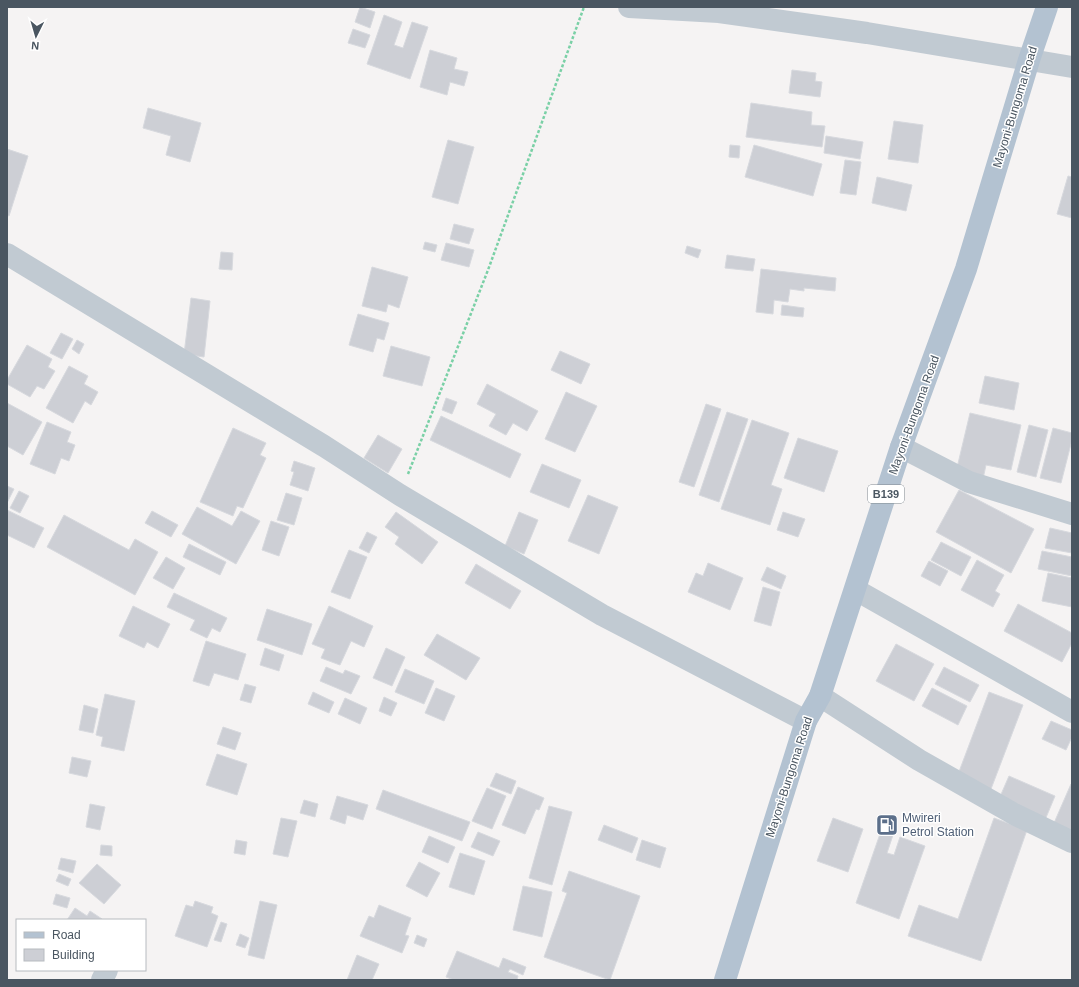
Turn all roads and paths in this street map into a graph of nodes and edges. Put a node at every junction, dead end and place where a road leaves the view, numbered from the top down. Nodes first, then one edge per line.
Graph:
1 (584, 7) edge
2 (629, 7) edge
3 (1047, 7) edge
4 (719, 10) edge
5 (1029, 60) junction
6 (1072, 67) edge
7 (7, 254) edge
8 (901, 447) junction
9 (400, 495) junction
10 (1072, 514) edge
11 (856, 590) junction
12 (820, 696) junction
13 (1072, 712) edge
14 (806, 721) junction
15 (1072, 842) edge
16 (106, 971) edge
17 (102, 980) edge
18 (725, 980) edge

1 - 9 path
2 - 4 street
3 - 5 main road, Mayoni-Bungoma Road / B139
4 - 5 street
5 - 6 street
5 - 8 main road, Mayoni-Bungoma Road / B139
7 - 9 street
8 - 10 street
8 - 11 main road, Mayoni-Bungoma Road / B139
9 - 14 street
11 - 12 main road, Mayoni-Bungoma Road / B139
11 - 13 street
12 - 14 main road, Mayoni-Bungoma Road / B139
12 - 15 street
14 - 18 main road, Mayoni-Bungoma Road / B139
16 - 17 street

